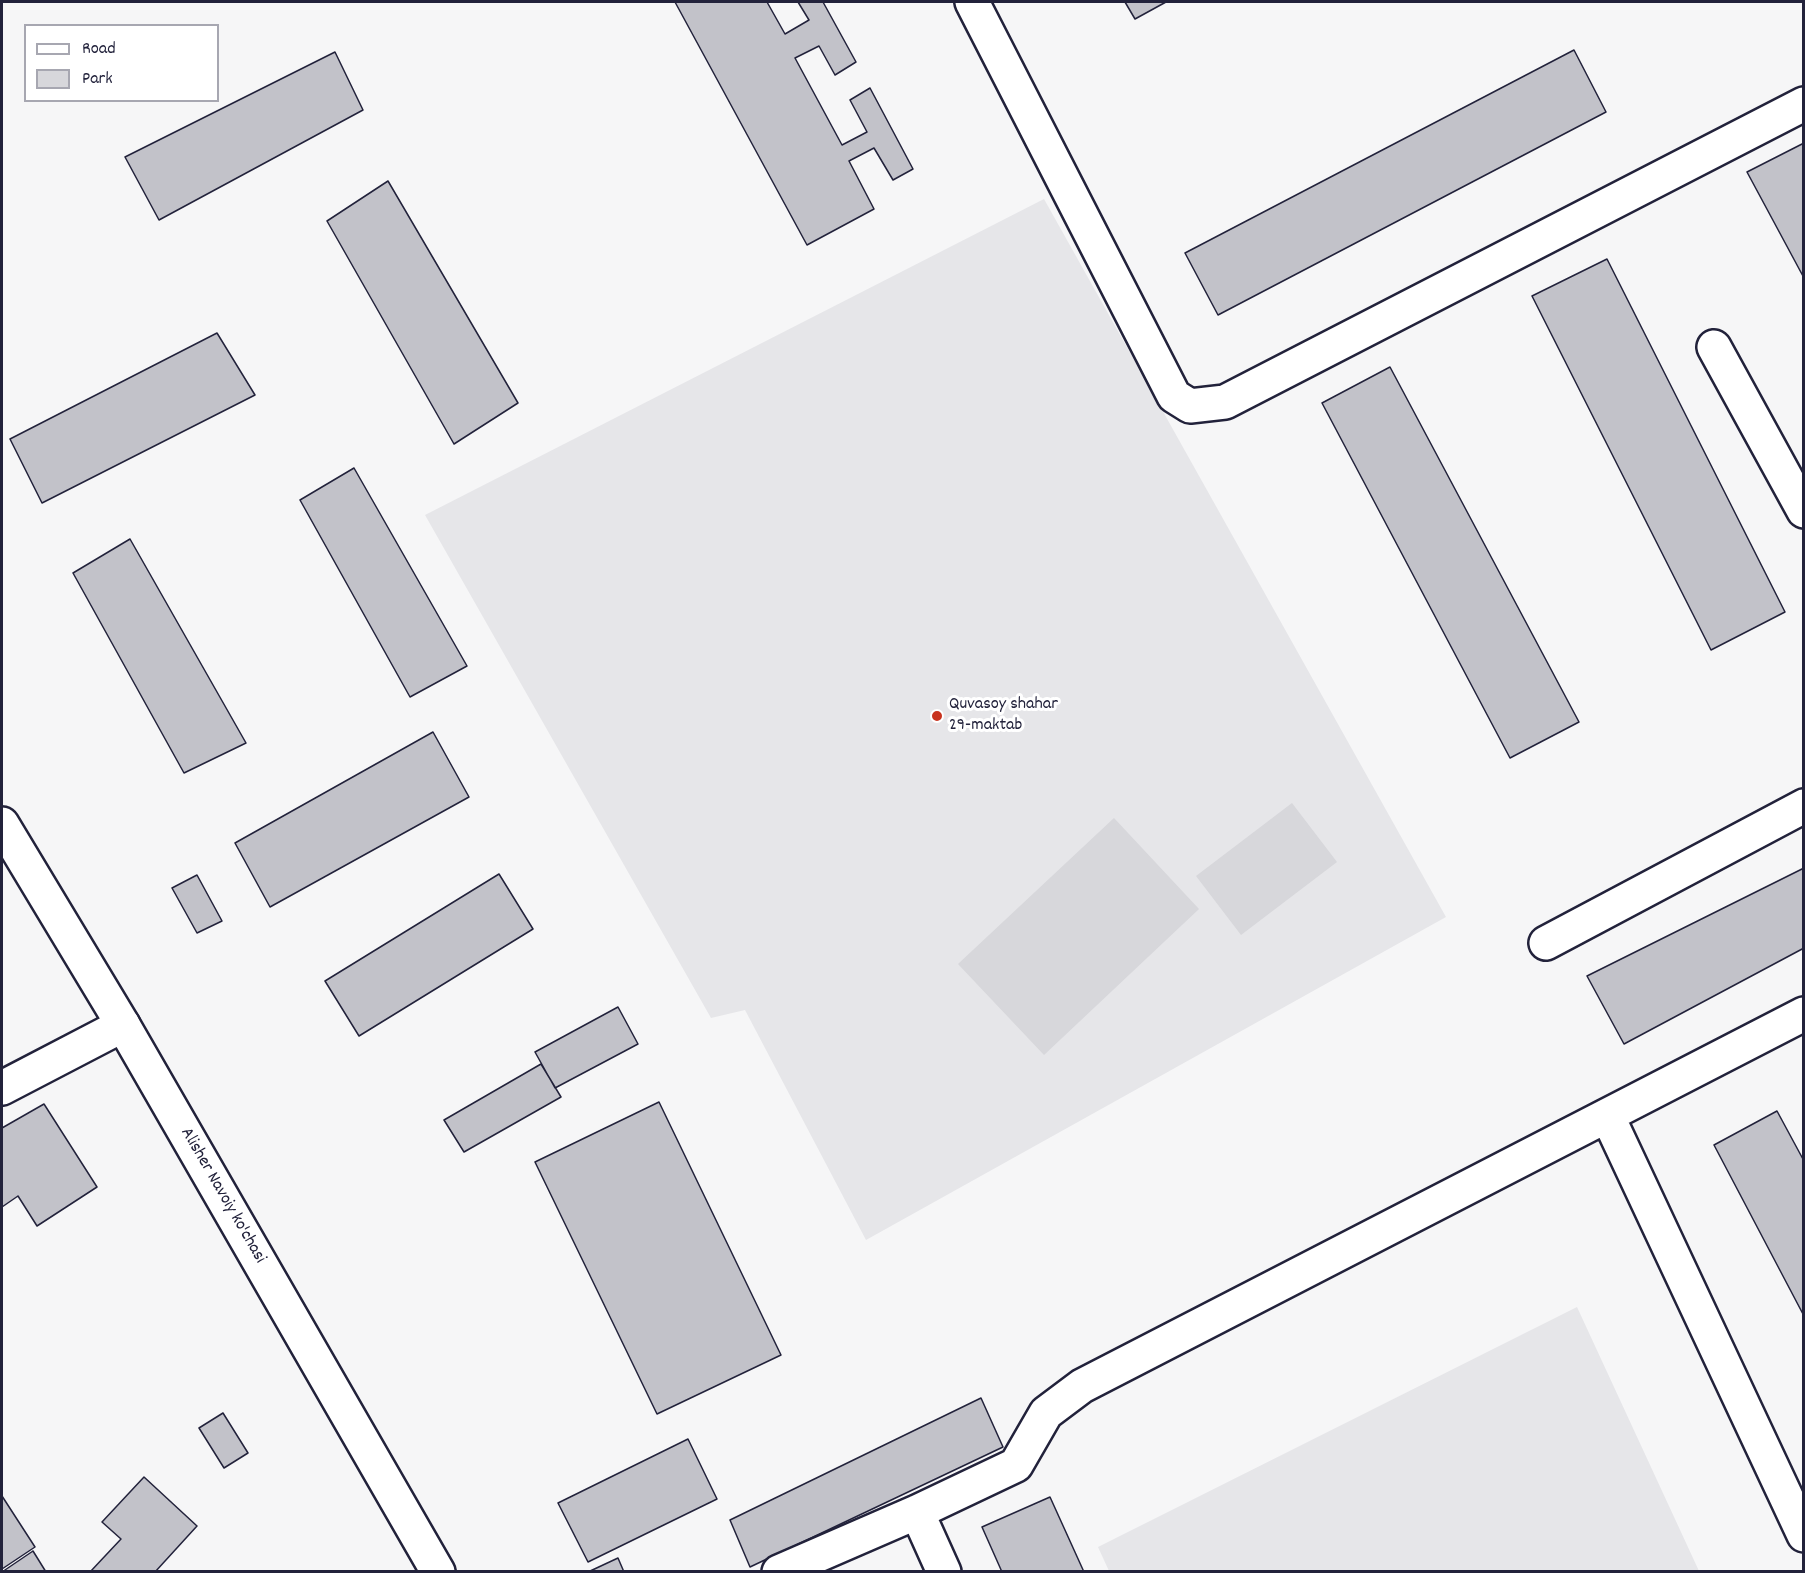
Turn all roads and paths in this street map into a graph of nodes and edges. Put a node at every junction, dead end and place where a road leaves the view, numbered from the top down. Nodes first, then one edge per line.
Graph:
1 (972, 2) edge
2 (1803, 104) edge
3 (1714, 347) dead end
4 (1803, 511) edge
5 (1803, 806) edge
6 (2, 824) edge
7 (1546, 943) dead end
8 (1803, 1014) edge
9 (123, 1025) junction
10 (2, 1088) edge
11 (1608, 1116) junction
12 (917, 1512) junction
13 (1803, 1535) edge
14 (438, 1572) edge
15 (780, 1572) edge
16 (944, 1572) edge

1 - 2 street
3 - 4 street
5 - 7 street
6 - 9 street, Alisher Navoiy ko'chasi
8 - 11 street
9 - 10 street
9 - 14 street, Alisher Navoiy ko'chasi
11 - 12 street
11 - 13 street
12 - 15 street
12 - 16 street

